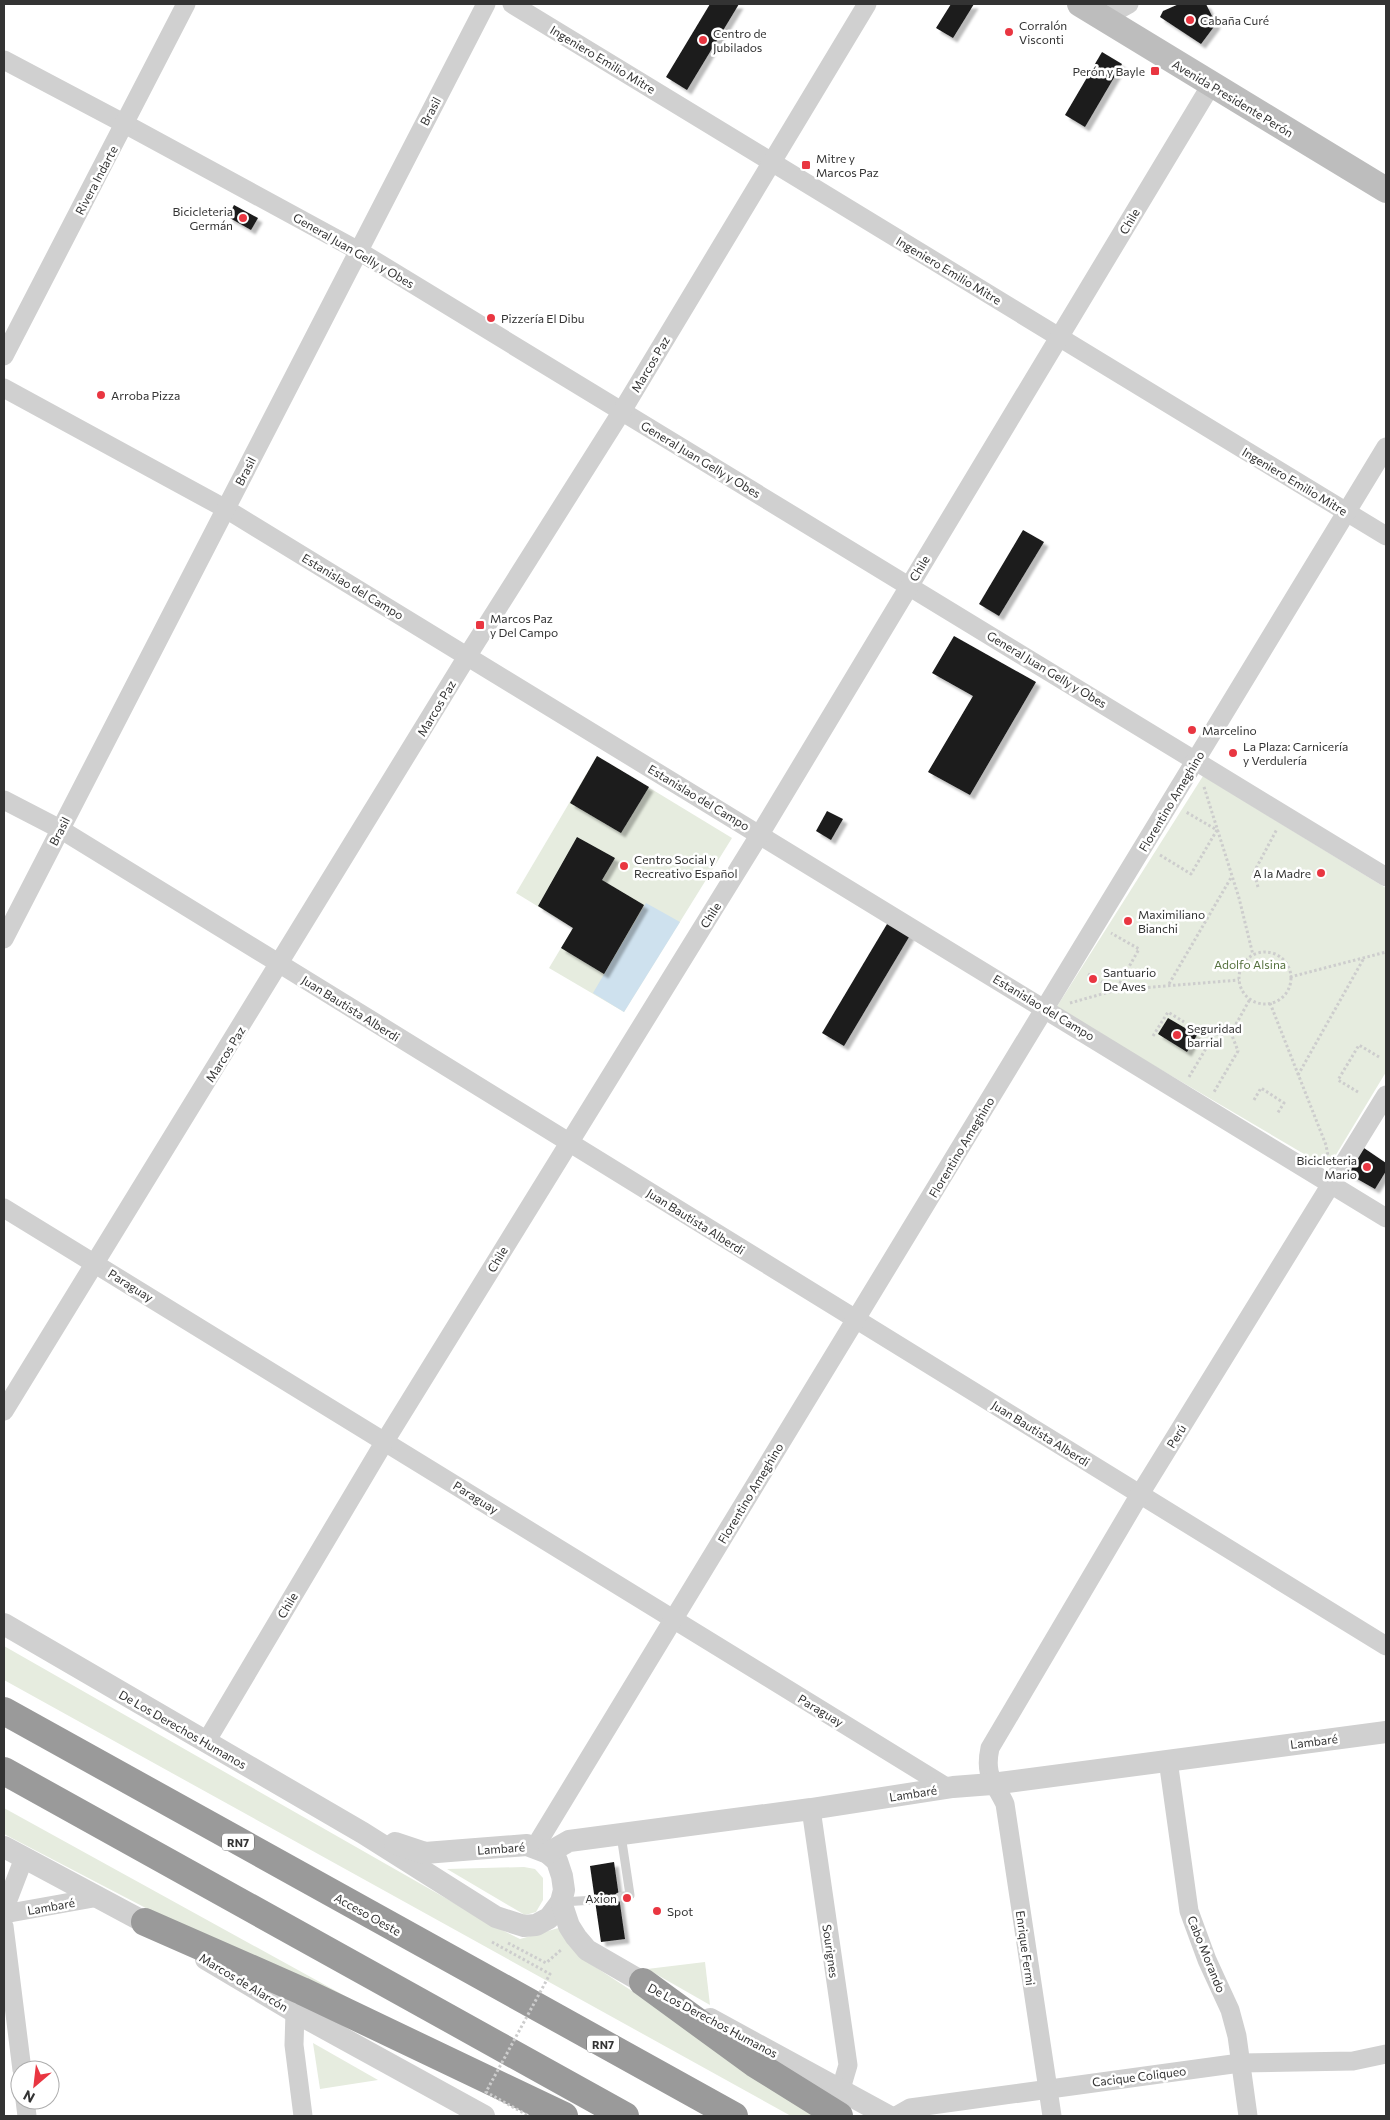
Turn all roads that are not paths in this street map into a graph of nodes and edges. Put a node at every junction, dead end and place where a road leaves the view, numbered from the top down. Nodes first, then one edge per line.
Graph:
1 (186, 4) edge
2 (486, 4) edge
3 (512, 4) edge
4 (867, 4) edge
5 (1080, 4) edge
6 (1128, 4) edge
7 (1107, 11) edge
8 (4, 60) edge
9 (1211, 85) junction
10 (125, 124) junction
11 (773, 162) junction
12 (1386, 190) edge
13 (358, 250) junction
14 (1060, 337) junction
15 (4, 356) edge
16 (4, 388) edge
17 (622, 411) junction
18 (1386, 447) edge
19 (226, 509) junction
20 (1347, 512) junction
21 (1386, 536) edge
22 (909, 585) junction
23 (468, 655) junction
24 (1196, 760) junction
25 (4, 800) edge
26 (60, 829) junction
27 (760, 834) junction
28 (1386, 877) edge
29 (4, 939) edge
30 (280, 964) junction
31 (1045, 1008) junction
32 (1386, 1095) edge
33 (568, 1142) junction
34 (1332, 1184) junction
35 (4, 1208) edge
36 (1386, 1218) edge
37 (96, 1264) junction
38 (856, 1320) junction
39 (4, 1411) edge
40 (385, 1441) junction
41 (1140, 1494) junction
42 (673, 1619) junction
43 (4, 1624) edge
44 (1386, 1646) edge
45 (4, 1712) edge
46 (1386, 1732) edge
47 (206, 1742) junction
48 (1168, 1760) junction
49 (4, 1771) edge
50 (992, 1784) junction
51 (948, 1788) junction
52 (811, 1809) junction
53 (363, 1833) junction
54 (621, 1834) junction
55 (4, 1847) edge
56 (541, 1850) junction
57 (444, 1852) joint
58 (24, 1858) junction
59 (619, 1897) dead end
60 (99, 1898) junction
61 (595, 1900) dead end
62 (561, 1902) junction
63 (4, 1912) edge
64 (145, 1922) junction
65 (4, 1926) edge
66 (643, 1982) joint
67 (294, 2012) junction
68 (1386, 2054) edge
69 (21, 2060) edge
70 (1240, 2063) junction
71 (1046, 2088) junction
72 (840, 2104) edge
73 (304, 2116) edge
74 (484, 2116) edge
75 (564, 2116) edge
76 (625, 2116) edge
77 (734, 2116) edge
78 (888, 2116) edge
79 (896, 2116) edge
80 (1052, 2116) edge
81 (1248, 2116) edge

1 - 10 street, Rivera Indarte
2 - 13 street, Brasil
3 - 11 street, Ingeniero Emilio Mitre
4 - 11 street, Marcos Paz
5 - 7 main road, Avenida Presidente Perón
6 - 7 street
7 - 9 main road, Avenida Presidente Perón
8 - 10 street, General Juan Gelly y Obes
9 - 12 main road, Avenida Presidente Perón
9 - 14 street, Chile
10 - 13 street, General Juan Gelly y Obes
10 - 15 street, Rivera Indarte
11 - 14 street, Ingeniero Emilio Mitre
11 - 17 street, Marcos Paz
13 - 17 street, General Juan Gelly y Obes
13 - 19 street, Brasil
14 - 20 street, Ingeniero Emilio Mitre
14 - 22 street, Chile
16 - 19 street, Estanislao del Campo
17 - 22 street, General Juan Gelly y Obes
17 - 23 street, Marcos Paz
18 - 20 street, Florentino Ameghino
19 - 23 street, Estanislao del Campo
19 - 26 street, Brasil
20 - 21 street, Ingeniero Emilio Mitre
20 - 24 street, Florentino Ameghino
22 - 24 street, General Juan Gelly y Obes
22 - 27 street, Chile
23 - 27 street, Estanislao del Campo
23 - 30 street, Marcos Paz
24 - 28 street, General Juan Gelly y Obes
24 - 31 street, Florentino Ameghino
25 - 26 street, Juan Bautista Alberdi
26 - 29 street, Brasil
26 - 30 street, Juan Bautista Alberdi
27 - 31 street, Estanislao del Campo
27 - 33 street, Chile
30 - 33 street, Juan Bautista Alberdi
30 - 37 street, Marcos Paz
31 - 34 street, Estanislao del Campo
31 - 38 street, Florentino Ameghino
32 - 34 street, Perú
33 - 38 street, Juan Bautista Alberdi
33 - 40 street, Chile
34 - 36 street, Estanislao del Campo
34 - 41 street, Perú
35 - 37 street, Paraguay
37 - 39 street, Marcos Paz
37 - 40 street, Paraguay
38 - 41 street, Juan Bautista Alberdi
38 - 42 street, Florentino Ameghino
40 - 42 street, Paraguay
40 - 47 street, Chile
41 - 44 street, Juan Bautista Alberdi
41 - 50 street, Perú
42 - 51 street, Paraguay
42 - 56 street, Florentino Ameghino
43 - 47 street, De Los Derechos Humanos
45 - 77 highway, Acceso Oeste / RN7
46 - 48 street, Lambaré
47 - 53 street, De Los Derechos Humanos
48 - 50 street, Lambaré
48 - 70 street, Cabo Morando
49 - 76 highway
50 - 51 street, Lambaré
50 - 71 street, Enrique Fermi
51 - 52 street, Lambaré
52 - 54 street, Lambaré
52 - 72 street, Sourignes
53 - 57 street, De Los Derechos Humanos
53 - 62 street, De Los Derechos Humanos
54 - 56 street, Lambaré
54 - 59 lane
55 - 58 street, Marcos de Alarcón
56 - 57 street, Lambaré
56 - 62 street, De Los Derechos Humanos
58 - 60 street, Marcos de Alarcón
58 - 63 street
60 - 63 street, Lambaré
60 - 64 street, Marcos de Alarcón
61 - 62 lane
62 - 66 street, De Los Derechos Humanos
64 - 67 street, Marcos de Alarcón
64 - 75 highway
65 - 69 street
66 - 72 highway
67 - 73 street
67 - 74 street, Marcos de Alarcón
68 - 70 street, Cacique Coliqueo
70 - 71 street, Cacique Coliqueo
70 - 81 street, Cabo Morando
71 - 79 street, Cacique Coliqueo
71 - 80 street, Enrique Fermi
72 - 78 street

